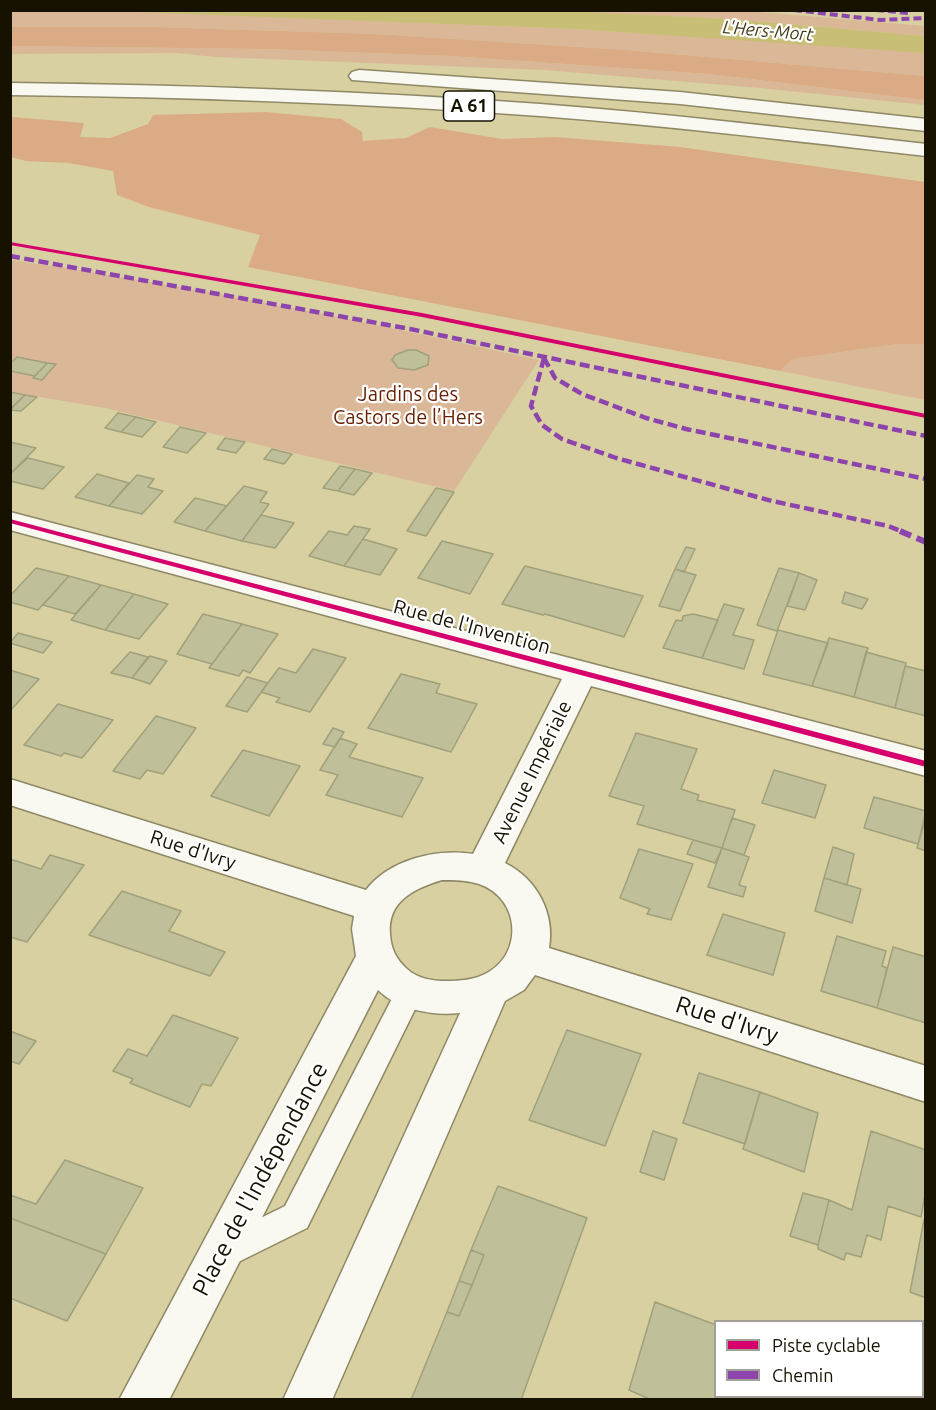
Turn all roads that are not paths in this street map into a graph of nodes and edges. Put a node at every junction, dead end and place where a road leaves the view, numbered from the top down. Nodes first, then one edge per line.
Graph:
1 (336, 75) dead end
2 (10, 89) edge
3 (798, 110) junction
4 (926, 118) edge
5 (926, 124) edge
6 (843, 141) junction
7 (926, 150) edge
8 (926, 158) edge
9 (10, 521) edge
10 (581, 674) junction
11 (926, 764) edge
12 (10, 792) edge
13 (483, 870) junction
14 (375, 908) junction
15 (528, 957) junction
16 (375, 958) junction
17 (410, 991) junction
18 (490, 991) junction
19 (926, 1084) edge
20 (222, 1254) junction
21 (143, 1400) edge
22 (307, 1400) edge

1 - 3 main road, A 61
2 - 6 main road, A 61
3 - 4 main road
3 - 5 main road, A 61
6 - 7 main road, A 61
6 - 8 main road
9 - 10 main road, Rue de l'Invention
10 - 11 main road, Rue de l'Invention
10 - 13 main road, Avenue Impériale
12 - 14 main road, Rue d'Ivry
13 - 14 main road
13 - 15 main road
14 - 16 main road
15 - 18 main road
15 - 19 main road, Rue d'Ivry
16 - 17 main road
16 - 20 main road, Place de l'Indépendance
17 - 18 main road
17 - 20 lane
18 - 22 main road
20 - 21 main road, Place de l'Indépendance

